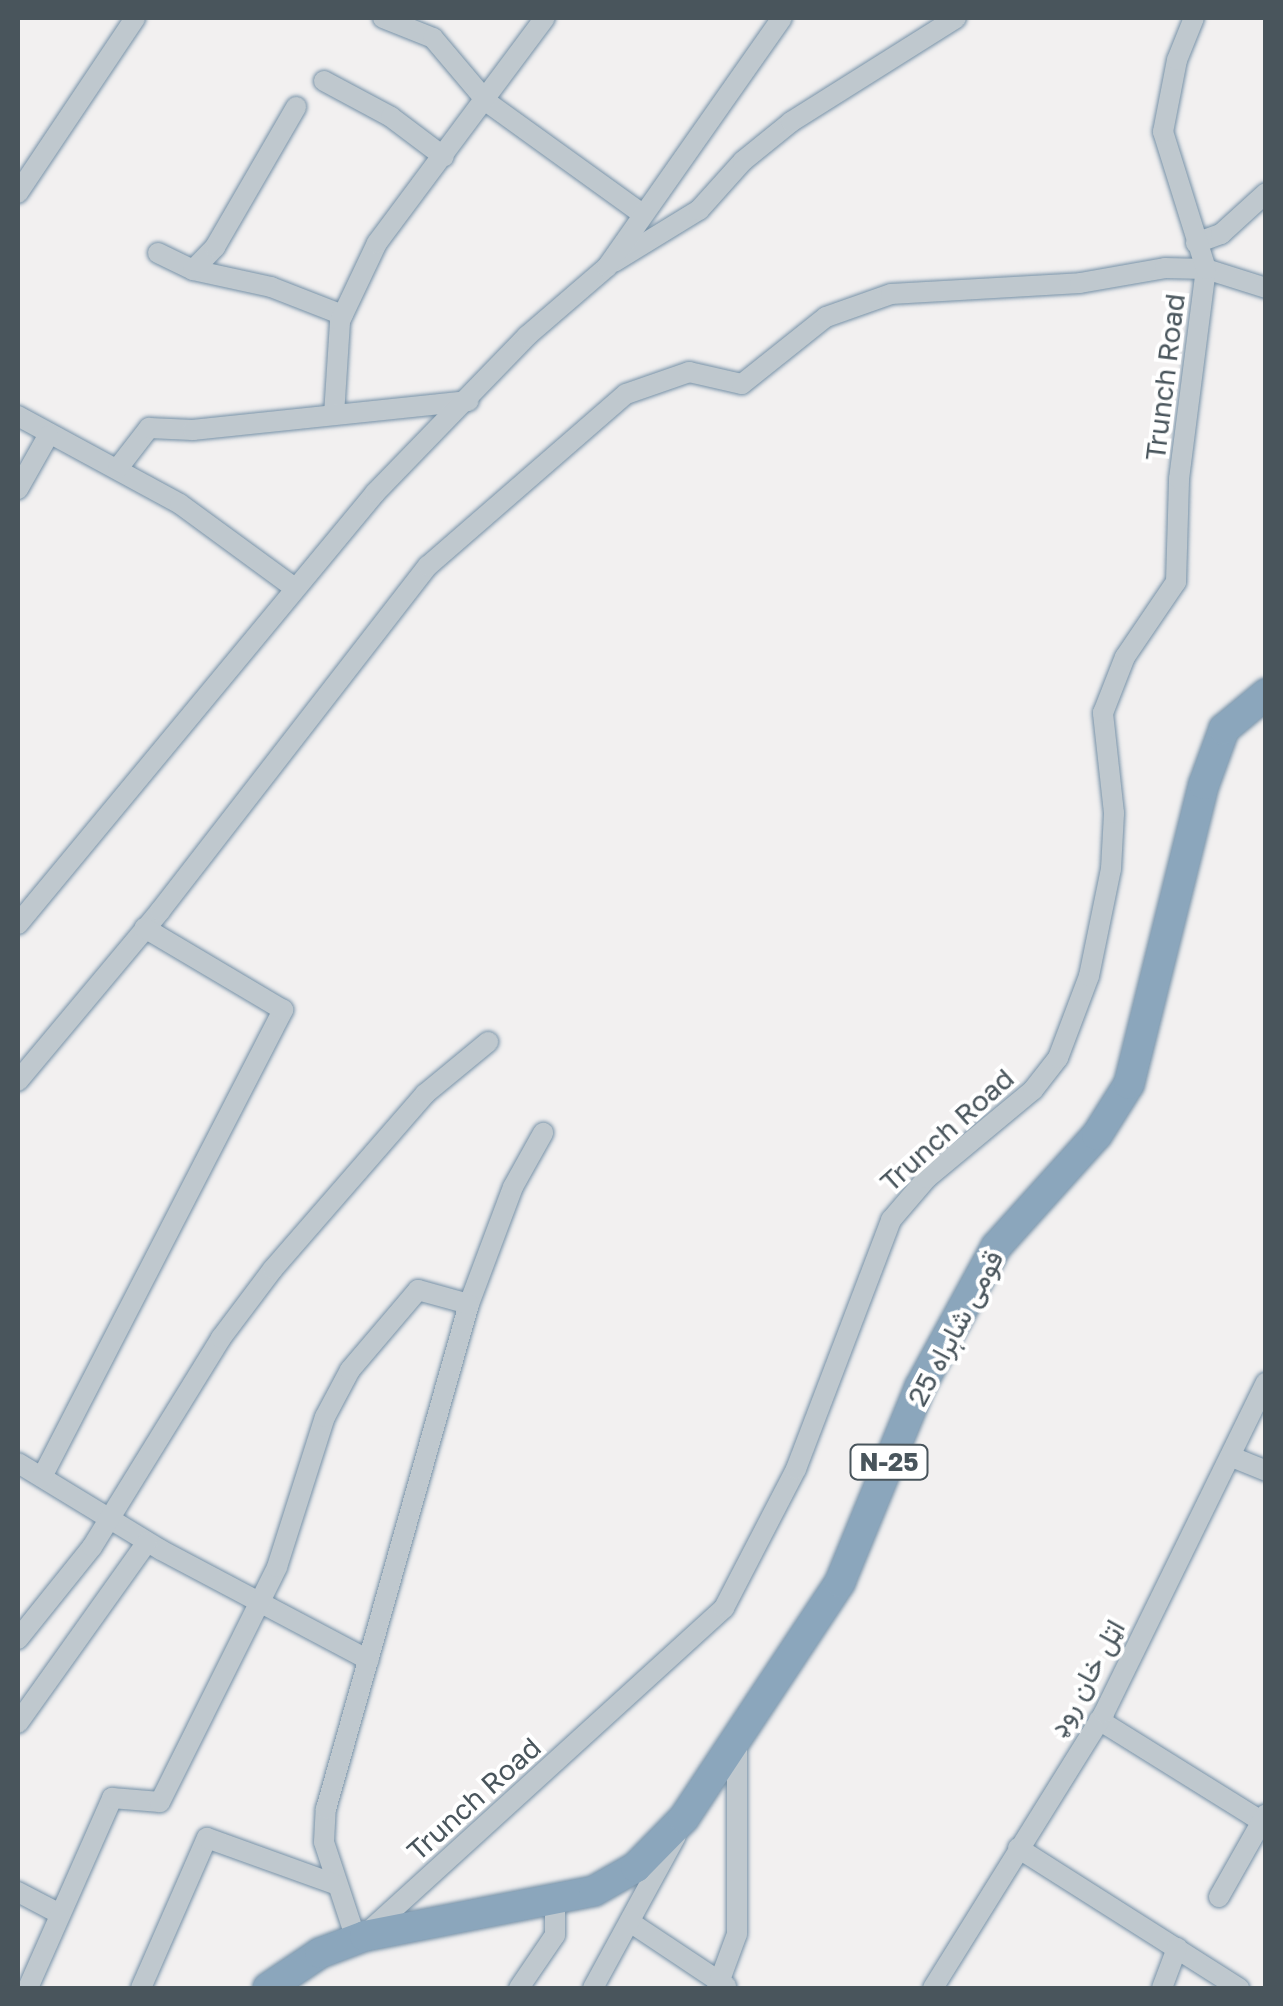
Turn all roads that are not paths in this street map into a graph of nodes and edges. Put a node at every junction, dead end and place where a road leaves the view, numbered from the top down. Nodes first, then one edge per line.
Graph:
1 (134, 18) edge
2 (383, 18) edge
3 (544, 18) edge
4 (782, 18) edge
5 (956, 18) edge
6 (1194, 18) edge
7 (324, 81) dead end
8 (487, 102) junction
9 (296, 107) dead end
10 (444, 157) junction
11 (1266, 192) edge
12 (18, 194) edge
13 (641, 212) junction
14 (1196, 243) junction
15 (158, 252) dead end
16 (607, 266) junction
17 (1206, 269) junction
18 (193, 270) junction
19 (1266, 288) edge
20 (343, 314) junction
21 (468, 401) junction
22 (334, 415) junction
23 (18, 416) edge
24 (48, 436) junction
25 (118, 468) junction
26 (18, 489) edge
27 (292, 586) junction
28 (1266, 694) edge
29 (22, 911) edge
30 (145, 928) junction
31 (488, 1042) dead end
32 (18, 1081) edge
33 (543, 1133) dead end
34 (469, 1304) junction
35 (1266, 1384) edge
36 (1232, 1457) junction
37 (18, 1463) edge
38 (1266, 1471) edge
39 (42, 1477) junction
40 (111, 1519) junction
41 (147, 1542) junction
42 (262, 1598) junction
43 (18, 1639) edge
44 (370, 1660) junction
45 (1098, 1720) junction
46 (18, 1723) edge
47 (738, 1737) junction
48 (684, 1818) junction
49 (1264, 1819) edge
50 (1018, 1848) junction
51 (335, 1884) junction
52 (18, 1892) edge
53 (1219, 1897) dead end
54 (554, 1901) junction
55 (58, 1913) junction
56 (633, 1924) junction
57 (360, 1938) junction
58 (1178, 1948) junction
59 (722, 1985) edge
60 (28, 1988) edge
61 (141, 1988) edge
62 (268, 1988) edge
63 (519, 1988) edge
64 (594, 1988) edge
65 (933, 1988) edge
66 (1162, 1988) edge
67 (1238, 1988) edge

1 - 12 street
2 - 8 street
3 - 8 street
4 - 13 street
5 - 16 street
6 - 14 street
7 - 10 street
8 - 10 street
8 - 13 street
9 - 18 street
10 - 20 street
11 - 14 street
13 - 16 street
14 - 17 street
15 - 18 street
16 - 21 street
17 - 19 street
17 - 30 street
17 - 57 street, Trunch Road
18 - 20 street
20 - 22 street
21 - 22 street
21 - 27 street
22 - 25 street
23 - 24 street
24 - 25 street
24 - 26 street
25 - 27 street
27 - 29 street
28 - 47 highway, قومی شاہراہ 25 / N-25
30 - 32 street
30 - 39 street
31 - 40 street
33 - 34 street
34 - 42 street
34 - 44 street
35 - 36 street, اټل خان روډ
36 - 38 street
36 - 45 street, اټل خان روډ
37 - 39 street
39 - 40 street
40 - 41 street
40 - 43 street
41 - 42 street
41 - 46 street
42 - 44 street
42 - 55 street
44 - 51 street
45 - 49 street
45 - 50 street, اټل خان روډ
47 - 48 highway, قومی شاہراہ 25 / N-25
47 - 59 street
48 - 54 highway, قومی شاہراہ 25 / N-25
48 - 56 street
49 - 53 street
50 - 58 street
50 - 65 street, اټل خان روډ
51 - 57 street
51 - 61 street
52 - 55 street
54 - 57 highway, قومی شاہراہ 25 / N-25
54 - 63 street
55 - 60 street
56 - 59 street
56 - 64 street
57 - 62 highway, قومی شاہراہ 25 / N-25
58 - 66 street
58 - 67 street

